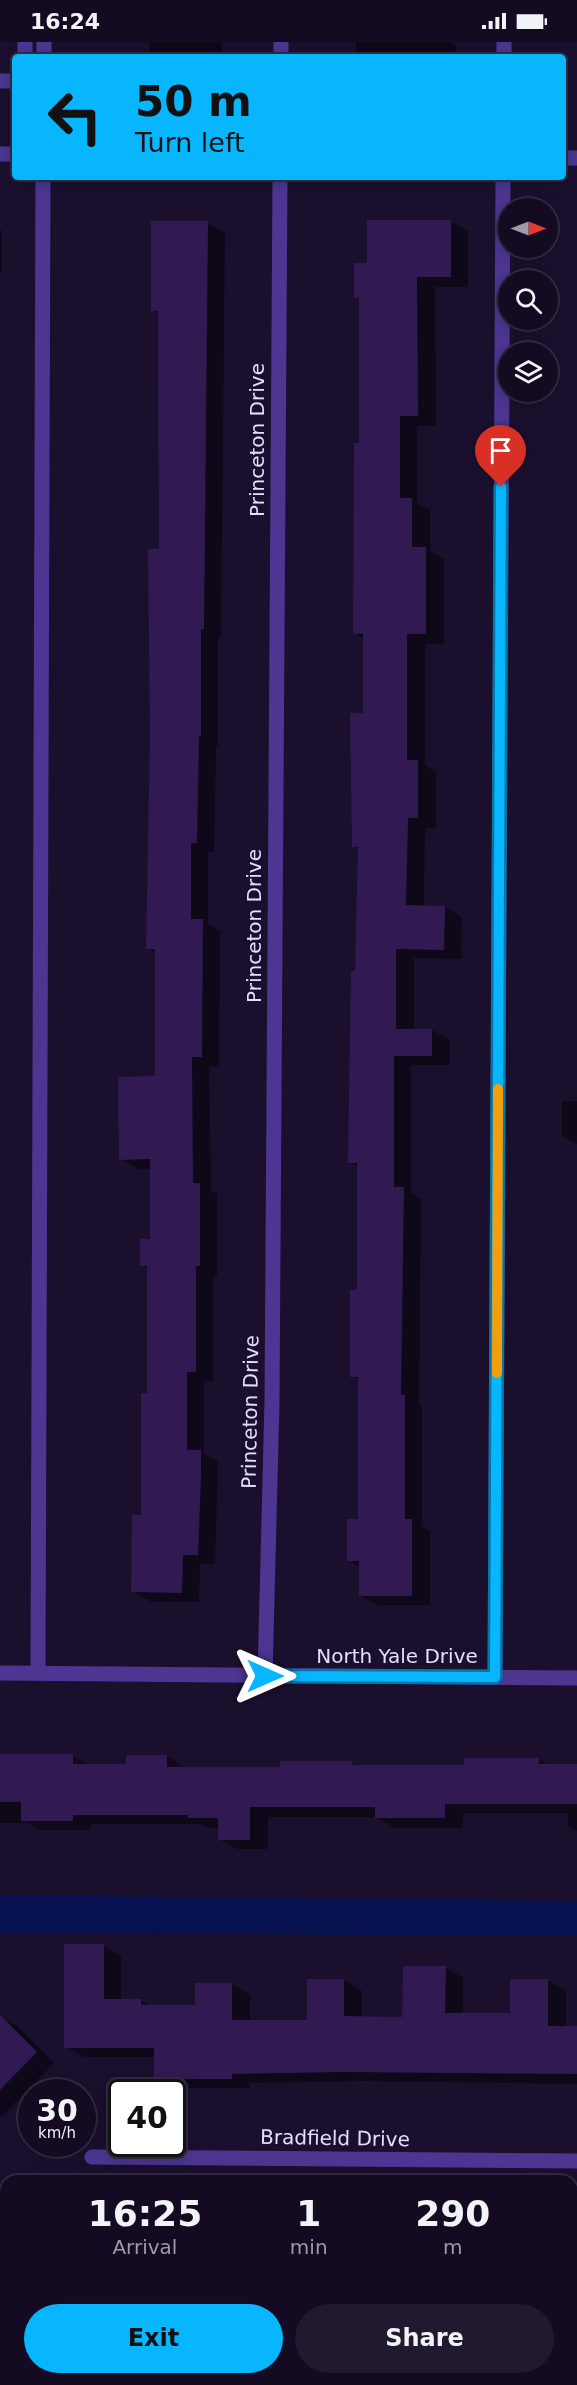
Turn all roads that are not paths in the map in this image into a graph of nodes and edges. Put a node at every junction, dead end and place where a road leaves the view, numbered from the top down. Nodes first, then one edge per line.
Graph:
1 (43, 180) edge
2 (280, 180) edge
3 (503, 180) edge
4 (0, 1673) edge
5 (38, 1673) junction
6 (265, 1676) junction
7 (495, 1677) junction
8 (577, 1678) edge
9 (92, 2157) dead end
10 (577, 2161) edge

1 - 5 street
2 - 6 street, Princeton Drive
3 - 7 street
4 - 5 street, North Yale Drive
5 - 6 street, North Yale Drive
6 - 7 street, North Yale Drive
7 - 8 street, North Yale Drive
9 - 10 street, Bradfield Drive

